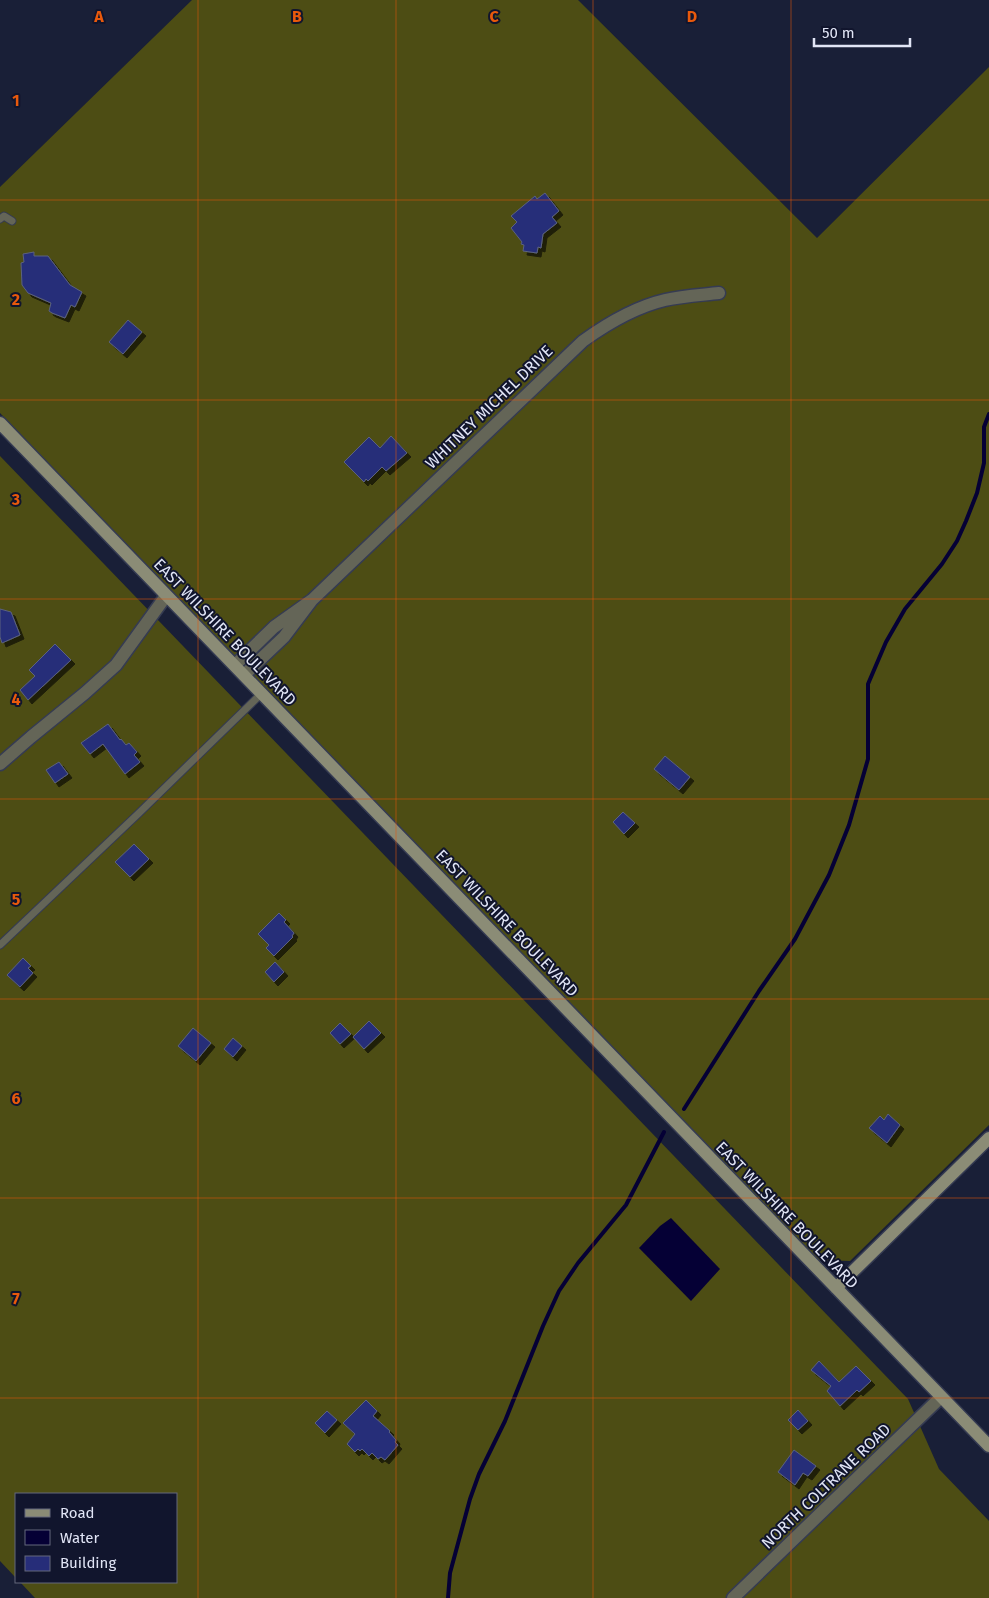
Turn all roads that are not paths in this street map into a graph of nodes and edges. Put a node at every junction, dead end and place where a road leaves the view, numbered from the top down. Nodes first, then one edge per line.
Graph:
1 (0, 219) edge
2 (12, 221) dead end
3 (719, 293) dead end
4 (0, 423) edge
5 (166, 596) junction
6 (312, 600) junction
7 (235, 665) junction
8 (244, 675) junction
9 (262, 693) junction
10 (0, 764) edge
11 (0, 945) edge
12 (989, 1138) edge
13 (836, 1288) junction
14 (941, 1397) junction
15 (989, 1446) edge
16 (733, 1598) edge

1 - 2 lane
3 - 6 street, WHITNEY MICHEL DRIVE
4 - 5 street, EAST WILSHIRE BOULEVARD
5 - 7 street, EAST WILSHIRE BOULEVARD
5 - 10 street
6 - 7 street, WHITNEY MICHEL DRIVE
6 - 8 street, WHITNEY MICHEL DRIVE
7 - 8 street, EAST WILSHIRE BOULEVARD
8 - 9 street, EAST WILSHIRE BOULEVARD
9 - 11 lane
9 - 13 street, EAST WILSHIRE BOULEVARD
12 - 13 street
13 - 14 street, EAST WILSHIRE BOULEVARD
14 - 15 street, EAST WILSHIRE BOULEVARD
14 - 16 street, NORTH COLTRANE ROAD

